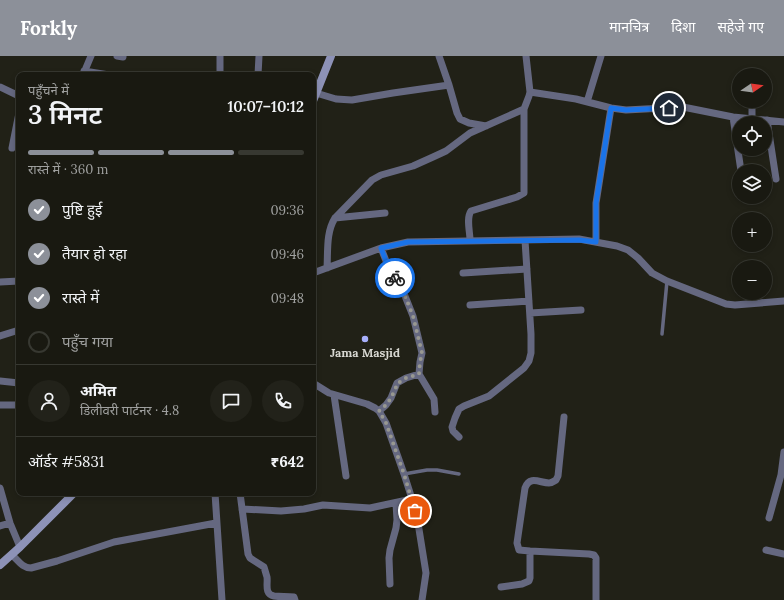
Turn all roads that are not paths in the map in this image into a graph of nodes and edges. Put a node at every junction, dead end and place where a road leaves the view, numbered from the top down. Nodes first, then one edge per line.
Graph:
1 (91, 56) edge
2 (220, 56) edge
3 (259, 56) edge
4 (331, 56) edge
5 (439, 56) edge
6 (526, 56) edge
7 (601, 56) edge
8 (83, 72) edge
9 (220, 72) edge
10 (258, 72) edge
11 (449, 85) junction
12 (0, 87) edge
13 (316, 92) edge
14 (530, 92) junction
15 (16, 95) edge
16 (316, 97) edge
17 (587, 102) junction
18 (611, 108) junction
19 (524, 109) junction
20 (732, 117) edge
21 (772, 121) edge
22 (784, 122) edge
23 (487, 126) junction
24 (16, 128) edge
25 (12, 148) dead end
26 (772, 153) edge
27 (776, 179) dead end
28 (385, 213) dead end
29 (335, 218) junction
30 (470, 240) junction
31 (525, 240) junction
32 (596, 242) junction
33 (381, 248) junction
34 (327, 268) junction
35 (527, 269) junction
36 (316, 272) edge
37 (463, 273) dead end
38 (16, 281) edge
39 (667, 281) junction
40 (0, 282) edge
41 (529, 301) junction
42 (784, 301) edge
43 (470, 306) dead end
44 (581, 310) dead end
45 (530, 313) junction
46 (16, 331) edge
47 (662, 334) dead end
48 (0, 336) edge
49 (419, 374) junction
50 (0, 382) edge
51 (16, 383) edge
52 (316, 385) edge
53 (334, 395) junction
54 (0, 405) edge
55 (16, 405) edge
56 (379, 411) junction
57 (435, 412) dead end
58 (564, 417) dead end
59 (459, 437) dead end
60 (784, 452) edge
61 (404, 474) junction
62 (459, 474) dead end
63 (346, 476) dead end
64 (0, 488) edge
65 (70, 496) edge
66 (215, 496) edge
67 (240, 496) edge
68 (412, 499) junction
69 (396, 503) junction
70 (242, 509) junction
71 (769, 518) dead end
72 (10, 523) junction
73 (216, 523) junction
74 (0, 526) edge
75 (20, 547) junction
76 (766, 550) dead end
77 (530, 551) junction
78 (784, 554) edge
79 (12, 555) junction
80 (0, 565) edge
81 (390, 584) dead end
82 (500, 587) dead end
83 (222, 600) edge
84 (295, 600) edge
85 (422, 600) edge
86 (596, 600) edge

1 - 8 street
2 - 9 street
3 - 10 street
4 - 13 main road
5 - 11 street
6 - 14 street
7 - 17 street
11 - 16 street
11 - 23 street
12 - 15 street
14 - 17 street
14 - 19 street
17 - 18 street
18 - 20 street
18 - 32 street
19 - 23 street
19 - 30 street
21 - 22 street
23 - 29 street
24 - 25 street
26 - 27 street
28 - 29 street
29 - 34 street
30 - 31 street
30 - 33 street
31 - 32 street
31 - 35 street
32 - 39 street
33 - 34 street
33 - 49 street
34 - 36 street
35 - 37 street
35 - 41 street
38 - 40 street
39 - 42 street
39 - 47 lane
41 - 43 street
41 - 45 street
44 - 45 street
45 - 59 street
46 - 48 street
49 - 56 street
49 - 57 street
50 - 51 street
52 - 53 street
53 - 56 street
53 - 63 street
54 - 55 street
56 - 61 street
58 - 77 street
60 - 71 street
61 - 62 lane
61 - 68 street
64 - 72 street
65 - 75 main road
66 - 73 street
67 - 70 street
68 - 69 street
68 - 85 street
69 - 70 street
69 - 81 street
70 - 84 street
72 - 74 street
72 - 75 street
73 - 79 street
73 - 83 street
75 - 79 main road
76 - 78 street
77 - 82 street
77 - 86 street
79 - 80 main road

